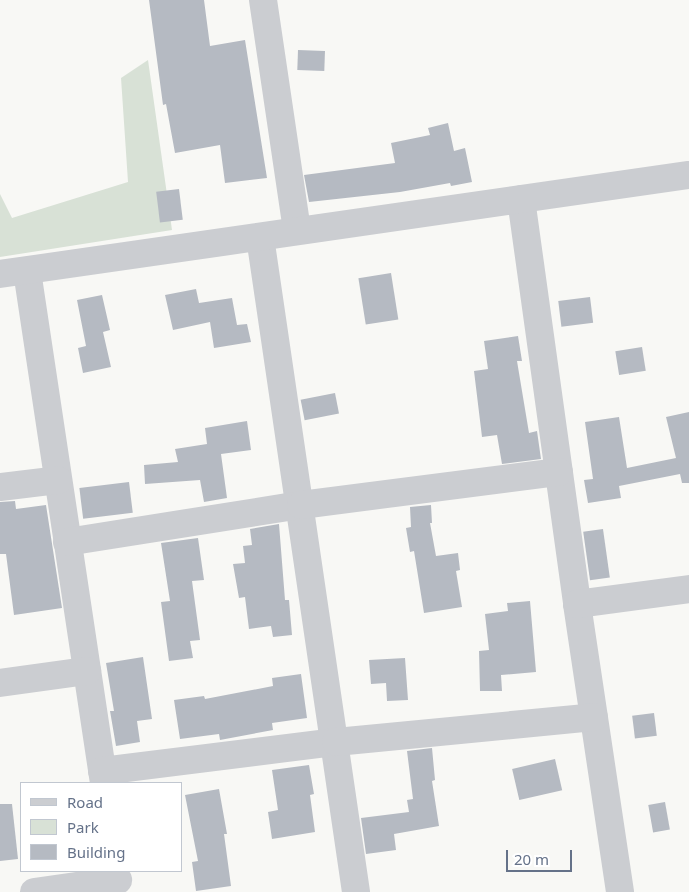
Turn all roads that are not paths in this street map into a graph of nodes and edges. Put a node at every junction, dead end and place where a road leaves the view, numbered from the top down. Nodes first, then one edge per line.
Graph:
1 (263, 0) edge
2 (689, 175) edge
3 (521, 199) junction
4 (298, 231) junction
5 (260, 237) junction
6 (26, 271) junction
7 (0, 274) edge
8 (559, 472) junction
9 (58, 480) junction
10 (0, 487) edge
11 (301, 505) junction
12 (68, 542) junction
13 (689, 589) edge
14 (577, 604) junction
15 (87, 671) junction
16 (0, 683) edge
17 (594, 717) junction
18 (336, 742) junction
19 (103, 777) edge
20 (118, 881) edge
21 (34, 892) edge
22 (356, 892) edge
23 (620, 892) edge

1 - 4 street
2 - 3 street
3 - 4 street
3 - 8 street
4 - 5 street
5 - 6 street
5 - 11 street
6 - 7 street
6 - 9 street
8 - 11 street
8 - 14 street
9 - 10 street
9 - 12 street
11 - 12 street
11 - 18 street
12 - 15 street
13 - 14 street
14 - 17 street
15 - 16 street
15 - 19 street
17 - 18 street
17 - 23 street
18 - 19 street
18 - 22 street
20 - 21 street

